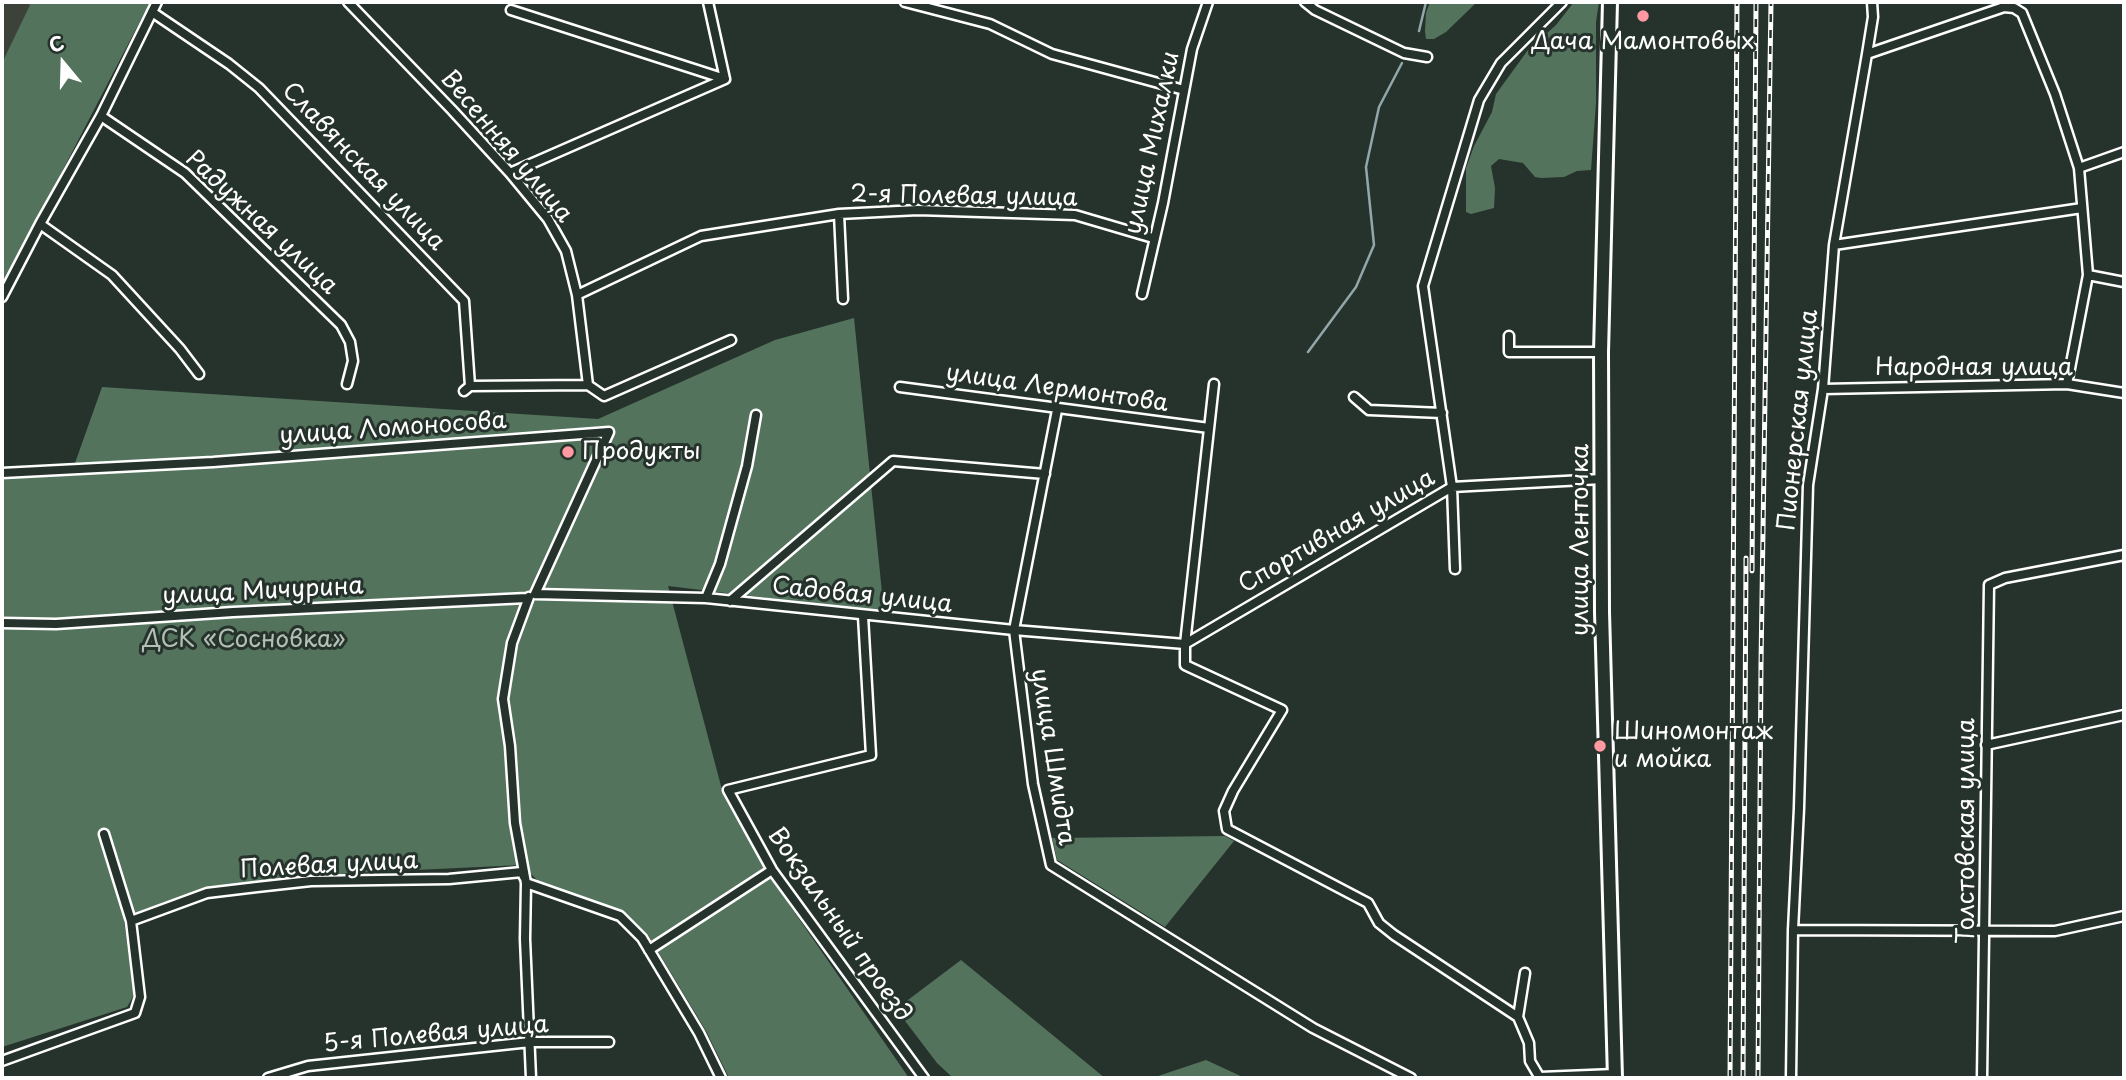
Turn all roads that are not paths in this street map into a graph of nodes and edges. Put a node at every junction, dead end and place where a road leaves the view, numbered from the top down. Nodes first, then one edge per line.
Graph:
1 (157, 2) edge
2 (348, 2) edge
3 (708, 2) edge
4 (905, 2) edge
5 (1208, 2) edge
6 (1305, 2) edge
7 (1562, 2) edge
8 (1611, 2) edge
9 (1872, 2) edge
10 (511, 10) dead end
11 (152, 12) junction
12 (1867, 54) junction
13 (1427, 57) dead end
14 (725, 79) junction
15 (1185, 90) junction
16 (101, 116) junction
17 (2124, 152) edge
18 (2079, 168) junction
19 (510, 173) junction
20 (2082, 208) junction
21 (839, 214) junction
22 (40, 224) junction
23 (1153, 238) junction
24 (1834, 245) junction
25 (2088, 275) junction
26 (2124, 282) edge
27 (1142, 294) dead end
28 (577, 295) junction
29 (2, 297) edge
30 (843, 299) dead end
31 (1509, 336) dead end
32 (731, 340) dead end
33 (1601, 352) junction
34 (199, 374) dead end
35 (347, 384) dead end
36 (1214, 384) dead end
37 (2067, 384) junction
38 (588, 385) junction
39 (900, 387) dead end
40 (1823, 389) junction
41 (2124, 393) edge
42 (1354, 397) dead end
43 (1057, 410) junction
44 (1442, 413) junction
45 (756, 415) dead end
46 (1209, 428) junction
47 (2, 473) edge
48 (1045, 474) junction
49 (1602, 480) junction
50 (1452, 487) junction
51 (2124, 555) edge
52 (1455, 569) dead end
53 (531, 596) junction
54 (706, 598) junction
55 (730, 601) junction
56 (863, 616) junction
57 (2, 623) edge
58 (1014, 631) junction
59 (1185, 644) junction
60 (2124, 715) edge
61 (1986, 745) junction
62 (104, 834) dead end
63 (772, 870) junction
64 (526, 883) junction
65 (2124, 916) edge
66 (131, 921) junction
67 (1793, 930) junction
68 (1986, 932) junction
69 (649, 950) junction
70 (1525, 973) dead end
71 (1518, 1017) junction
72 (530, 1042) junction
73 (610, 1042) dead end
74 (2, 1061) edge
75 (1615, 1076) edge
76 (1540, 1077) edge
77 (268, 1078) edge
78 (531, 1078) edge
79 (721, 1078) edge
80 (924, 1078) edge
81 (1410, 1078) edge
82 (1791, 1078) edge
83 (1982, 1078) edge

1 - 11 street
2 - 19 street, Весенняя улица
3 - 14 street
4 - 15 street
5 - 15 street, улица Михалки
6 - 13 street
7 - 44 street
8 - 33 main road, улица Ленточка
9 - 12 street, Пионерская улица
10 - 14 street
11 - 16 street
11 - 38 street, Славянская улица
12 - 18 street
12 - 24 street, Пионерская улица
14 - 19 street
15 - 23 street, улица Михалки
16 - 22 street
16 - 35 street, Радужная улица
17 - 18 street
18 - 20 street
19 - 28 street, Весенняя улица
20 - 24 street
20 - 25 street
21 - 23 street, 2-я Полевая улица
21 - 28 street, 2-я Полевая улица
21 - 30 street
22 - 29 street
22 - 34 street
23 - 27 street, улица Михалки
24 - 40 street, Пионерская улица
25 - 26 street
25 - 37 street
28 - 38 street, Весенняя улица
31 - 33 street
32 - 38 street
33 - 49 main road, улица Ленточка
36 - 46 street
37 - 40 street, Народная улица
37 - 41 street, Народная улица
39 - 43 street, улица Лермонтова
40 - 67 street, Пионерская улица
42 - 44 street
43 - 46 street, улица Лермонтова
43 - 48 street, улица Шмидта
44 - 50 street
45 - 54 street
46 - 59 street
47 - 53 street, улица Ломоносова
48 - 55 street
48 - 58 street, улица Шмидта
49 - 50 street, Спортивная улица
49 - 75 main road, улица Ленточка
50 - 52 street
50 - 59 street, Спортивная улица
51 - 61 street, Толстовская улица
53 - 54 street, Садовая улица
53 - 57 street, улица Мичурина
53 - 64 street
54 - 55 street, Садовая улица
55 - 56 street, Садовая улица
56 - 58 street, Садовая улица
56 - 63 street, Вокзальный проезд
58 - 59 street, Садовая улица
58 - 81 street, улица Шмидта
59 - 71 street
60 - 61 street
61 - 68 street, Толстовская улица
62 - 66 street
63 - 69 street
63 - 80 street, Вокзальный проезд
64 - 66 street, Полевая улица
64 - 69 street
64 - 72 street
65 - 68 street
66 - 74 street
67 - 68 street
67 - 82 street, Пионерская улица
68 - 83 street, Толстовская улица
69 - 79 street
70 - 71 street
71 - 76 street
72 - 73 street, 5-я Полевая улица
72 - 77 street, 5-я Полевая улица
72 - 78 street
75 - 76 street

